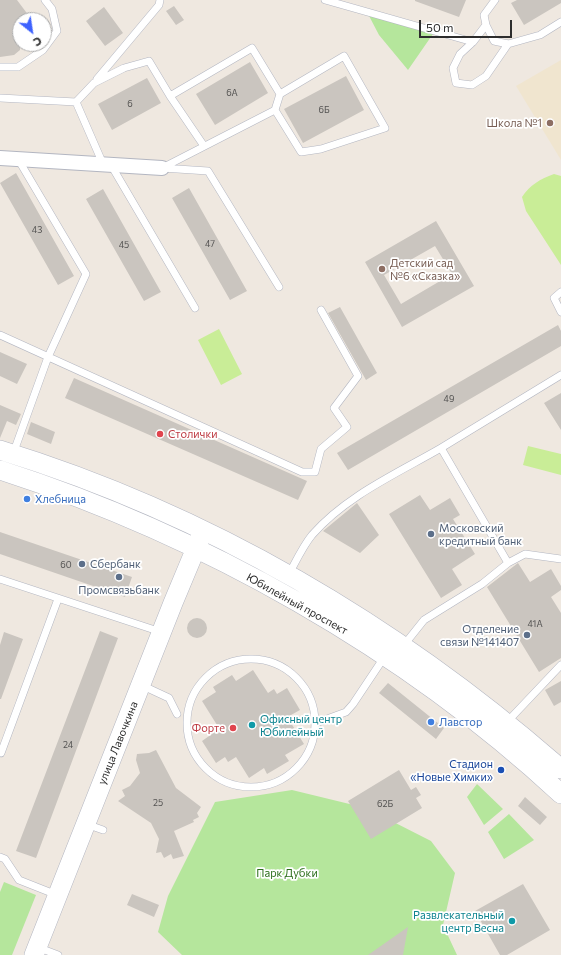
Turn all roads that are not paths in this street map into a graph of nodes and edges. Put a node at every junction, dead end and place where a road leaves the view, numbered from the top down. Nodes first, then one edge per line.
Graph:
1 (44, 0) edge
2 (160, 0) edge
3 (325, 0) edge
4 (494, 0) edge
5 (561, 22) edge
6 (486, 25) junction
7 (473, 42) junction
8 (508, 44) junction
9 (0, 67) edge
10 (94, 83) junction
11 (280, 94) junction
12 (170, 96) junction
13 (0, 98) edge
14 (76, 102) junction
15 (275, 110) junction
16 (204, 146) junction
17 (0, 158) edge
18 (17, 158) junction
19 (107, 164) junction
20 (162, 168) junction
21 (279, 287) dead end
22 (561, 292) edge
23 (196, 308) dead end
24 (321, 310) dead end
25 (561, 312) edge
26 (0, 335) edge
27 (48, 357) junction
28 (561, 374) edge
29 (440, 448) junction
30 (6, 452) edge
31 (0, 470) edge
32 (199, 540) junction
33 (561, 559) edge
34 (508, 563) junction
35 (289, 574) junction
36 (0, 580) edge
37 (58, 598) junction
38 (162, 632) junction
39 (404, 645) junction
40 (385, 656) junction
41 (561, 665) edge
42 (141, 685) junction
43 (178, 714) dead end
44 (316, 723) junction
45 (506, 723) junction
46 (1, 753) dead end
47 (560, 767) edge
48 (561, 794) edge
49 (0, 857) edge
50 (57, 895) junction
51 (35, 951) edge
52 (58, 955) edge

1 - 9 lane
2 - 10 lane
3 - 7 lane
4 - 6 lane
5 - 8 lane
6 - 7 lane
6 - 8 lane
7 - 8 lane
10 - 12 lane
10 - 14 lane
11 - 12 lane
11 - 15 lane
11 - 15 lane
12 - 16 lane
13 - 14 lane
14 - 19 lane
15 - 16 lane
16 - 20 lane
17 - 18 street
18 - 19 street
18 - 27 lane
19 - 20 street
19 - 23 lane
20 - 21 lane
22 - 25 lane
24 - 27 lane
26 - 27 lane
27 - 30 lane
28 - 29 lane
29 - 34 lane
29 - 35 lane
30 - 32 main road, Юбилейный проспект
31 - 32 main road, Юбилейный проспект
32 - 35 main road, Юбилейный проспект
32 - 38 main road, улица Лавочкина
32 - 40 main road, Юбилейный проспект
33 - 34 lane
34 - 39 lane
35 - 39 main road, Юбилейный проспект
36 - 37 lane
37 - 38 lane
37 - 46 lane
38 - 42 main road, улица Лавочкина
39 - 45 main road, Юбилейный проспект
40 - 44 lane
40 - 48 main road, Юбилейный проспект
41 - 45 lane
42 - 43 lane
42 - 50 main road, улица Лавочкина
44 - 44 lane
45 - 47 main road, Юбилейный проспект
49 - 50 lane
50 - 51 main road, улица Лавочкина
51 - 52 lane

